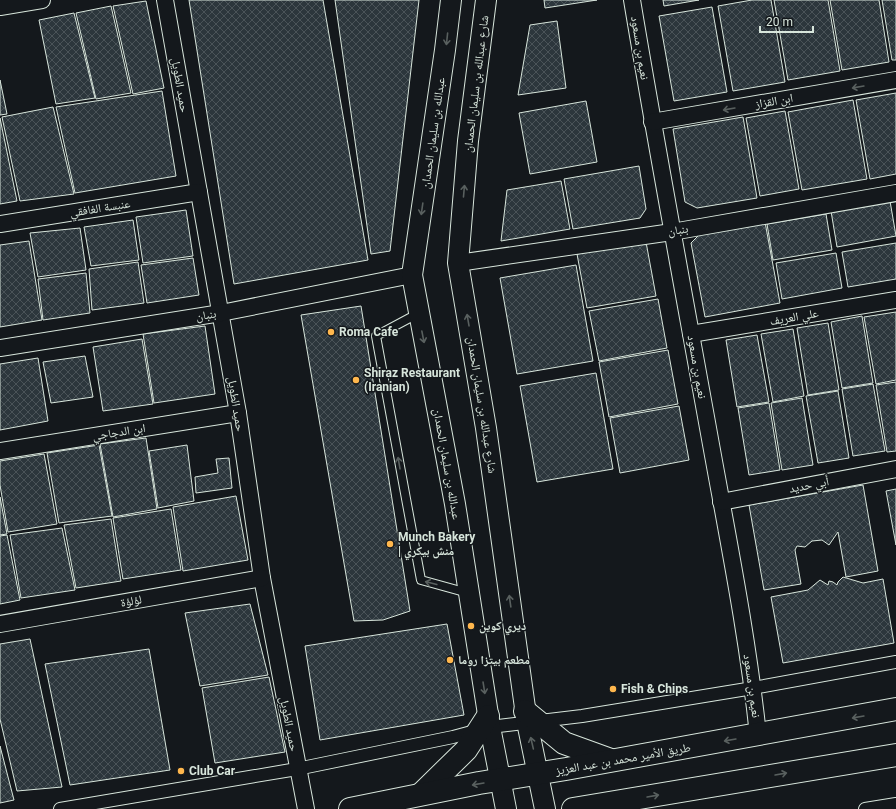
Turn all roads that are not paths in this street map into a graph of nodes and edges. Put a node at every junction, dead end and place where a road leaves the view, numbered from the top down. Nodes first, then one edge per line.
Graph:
1 (42, 0) edge
2 (165, 0) edge
3 (451, 0) edge
4 (486, 0) edge
5 (632, 0) edge
6 (0, 7) edge
7 (896, 80) edge
8 (652, 122) junction
9 (199, 192) junction
10 (896, 193) edge
11 (0, 224) edge
12 (672, 232) junction
13 (458, 263) junction
14 (412, 276) junction
15 (896, 300) edge
16 (221, 313) junction
17 (419, 314) junction
18 (691, 334) junction
19 (0, 348) edge
20 (238, 413) junction
21 (0, 451) edge
22 (896, 469) edge
23 (721, 502) junction
24 (262, 578) junction
25 (469, 593) junction
26 (0, 624) edge
27 (896, 662) edge
28 (753, 688) junction
29 (896, 710) edge
30 (530, 718) junction
31 (486, 725) junction
32 (758, 735) junction
33 (896, 755) edge
34 (612, 760) junction
35 (298, 769) junction
36 (538, 773) junction
37 (501, 780) junction
38 (421, 794) junction
39 (896, 804) edge
40 (618, 805) edge
41 (60, 809) edge
42 (306, 809) edge
43 (350, 809) edge
44 (506, 809) edge
45 (545, 809) edge
46 (573, 809) edge
47 (865, 809) edge

1 - 6 street
2 - 9 street, حميد الطويل
3 -> 14 street, عبدالله بن سليمان الحمدان
13 -> 4 street, شارع عبدالله بن سليمان الحمدان
5 - 8 street, نعيم بن مسعود
7 -> 8 street, ابن القزاز
8 - 12 street, نعيم بن مسعود
9 - 11 street, عنبسة الغافقي
9 - 16 street, حميد الطويل
10 - 12 street, بنبان
12 - 13 street, بنبان
12 - 18 street, نعيم بن مسعود
30 -> 13 street, شارع عبدالله بن سليمان الحمدان
14 - 16 street, بنبان
14 - 17 street, عبدالله بن سليمان الحمدان
15 - 18 street, علي العريف
16 - 19 street, بنبان
16 - 20 street, حميد الطويل
17 -> 25 street, عبدالله بن سليمان الحمدان
25 -> 17 lane
18 - 23 street, نعيم بن مسعود
20 - 21 street, ابن الدجاجي
20 - 24 street, حميد الطويل
22 - 23 street, أبي حديد
23 - 28 street, نعيم بن مسعود
24 - 26 street, لؤلؤة
24 - 35 street, حميد الطويل
25 -> 31 street, عبدالله بن سليمان الحمدان
27 - 28 street
28 - 30 street
28 - 32 street, نعيم بن مسعود
29 -> 32 main road, طريق الأمير محمد بن عبد العزيز
30 - 31 street
30 - 34 main road
36 -> 30 street, شارع عبدالله بن سليمان الحمدان
31 - 35 street
31 - 37 street, عبدالله بن سليمان الحمدان
31 - 38 main road
32 -> 34 main road, طريق الأمير محمد بن عبد العزيز
40 -> 33 main road
34 - 36 main road, طريق الأمير محمد بن عبد العزيز
35 - 41 street
35 - 42 street, حميد الطويل
36 - 37 main road, طريق الأمير محمد بن عبد العزيز
36 - 45 street, شارع عبدالله بن سليمان الحمدان
37 -> 38 main road, طريق الأمير محمد بن عبد العزيز
37 - 44 street, عبدالله بن سليمان الحمدان
38 - 43 main road, طريق الأمير محمد بن عبد العزيز
39 - 47 street
40 - 46 main road

